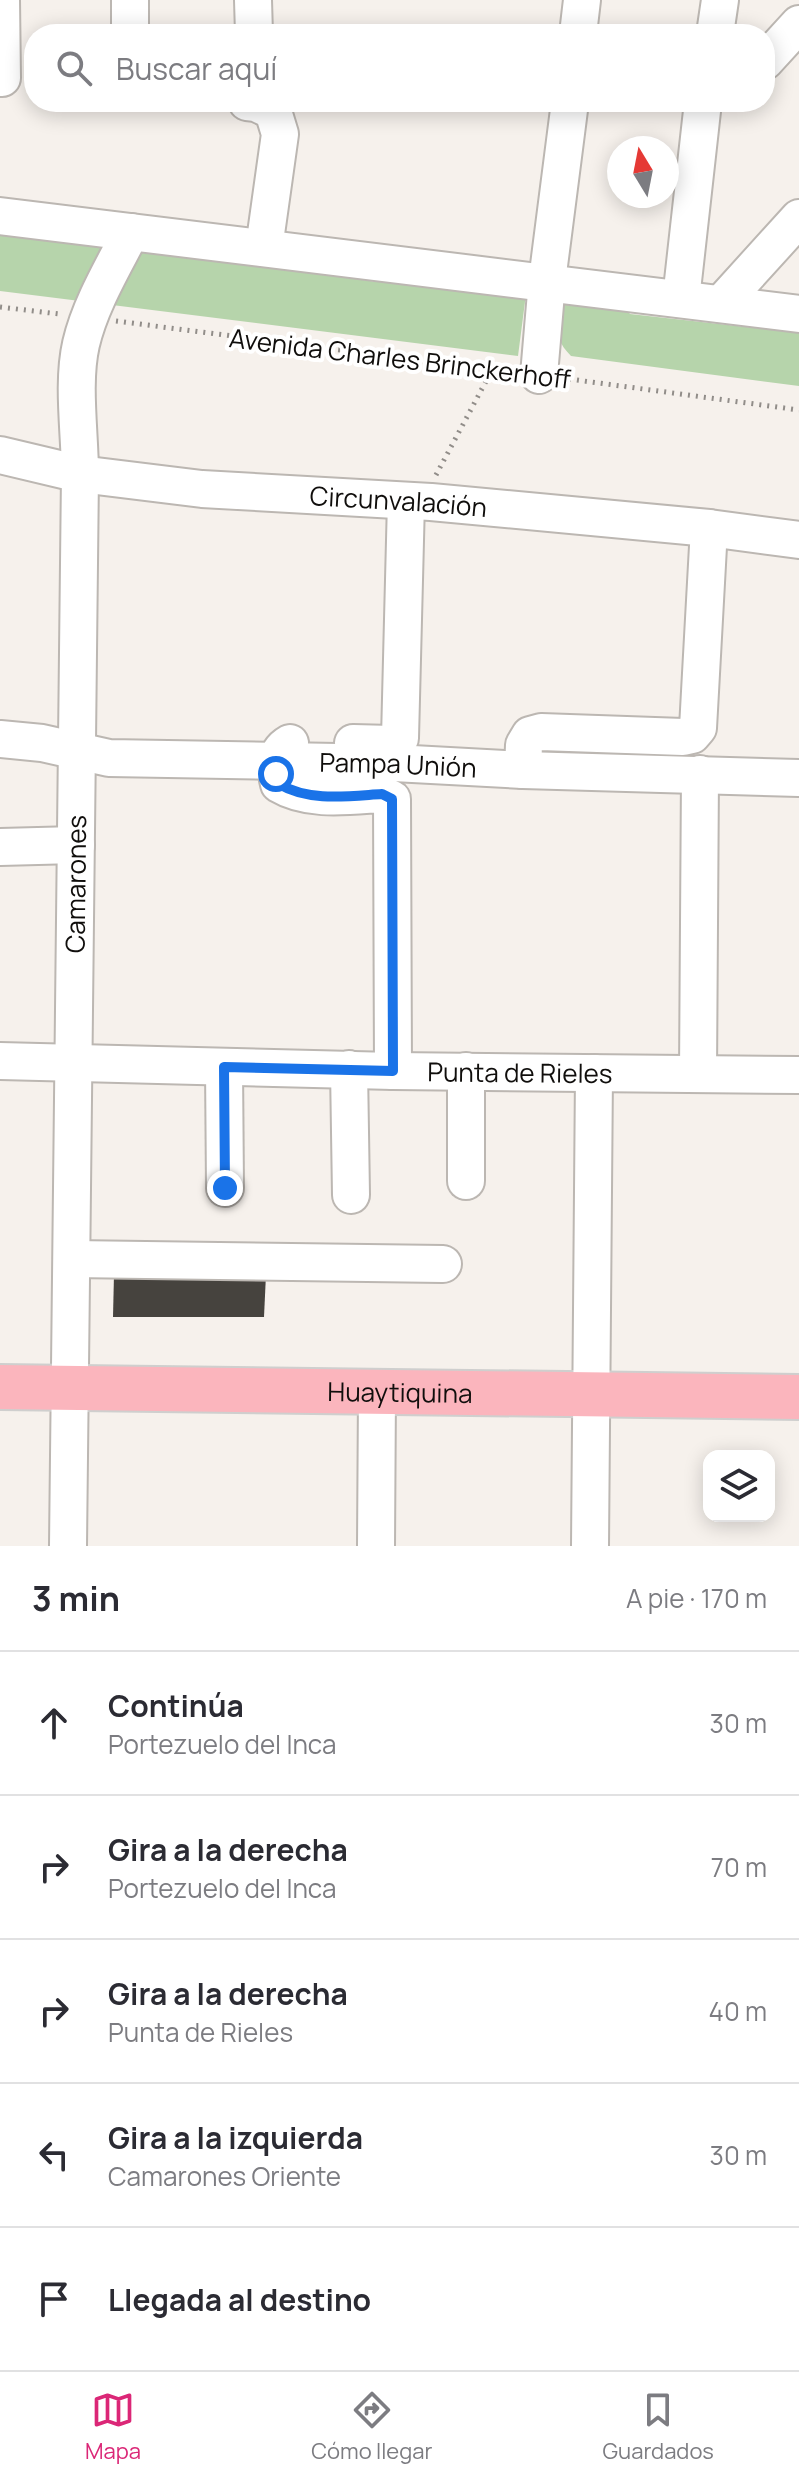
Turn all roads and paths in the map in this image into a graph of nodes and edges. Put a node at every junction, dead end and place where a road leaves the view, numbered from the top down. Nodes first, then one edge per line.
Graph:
1 (1, 0) edge
2 (130, 0) edge
3 (253, 0) edge
4 (582, 0) edge
5 (720, 0) edge
6 (130, 24) edge
7 (254, 24) edge
8 (579, 24) edge
9 (716, 24) edge
10 (799, 24) edge
11 (775, 50) edge
12 (12, 79) edge
13 (273, 112) edge
14 (569, 112) edge
15 (701, 118) edge
16 (0, 216) edge
17 (799, 218) edge
18 (131, 232) junction
19 (264, 248) junction
20 (547, 281) junction
21 (681, 299) junction
22 (721, 304) junction
23 (0, 307) edge
24 (799, 314) edge
25 (90, 317) junction
26 (492, 370) junction
27 (539, 375) junction
28 (799, 410) edge
29 (0, 455) edge
30 (80, 474) junction
31 (418, 502) junction
32 (709, 528) junction
33 (799, 540) edge
34 (0, 739) edge
35 (76, 752) junction
36 (276, 760) junction
37 (523, 770) junction
38 (700, 774) junction
39 (799, 778) edge
40 (76, 845) junction
41 (0, 847) edge
42 (0, 1061) edge
43 (74, 1062) junction
44 (224, 1067) junction
45 (349, 1069) junction
46 (393, 1071) junction
47 (466, 1071) junction
48 (594, 1073) junction
49 (698, 1074) junction
50 (799, 1075) edge
51 (466, 1181) dead end
52 (225, 1188) dead end
53 (351, 1195) dead end
54 (72, 1259) junction
55 (443, 1264) dead end
56 (0, 1387) edge
57 (70, 1387) junction
58 (377, 1392) junction
59 (592, 1394) junction
60 (799, 1397) edge
61 (68, 1546) edge
62 (376, 1546) edge
63 (590, 1546) edge

1 - 12 street
2 - 6 street
3 - 7 street
4 - 8 street
5 - 9 street
10 - 11 street
13 - 19 street
14 - 20 street
15 - 21 street
16 - 18 street
17 - 22 street
18 - 19 street
18 - 25 street, Camarones
19 - 20 street
20 - 21 street
20 - 27 street
21 - 22 street
22 - 24 street
23 - 25 path, Avenida Charles Brinckerhoff
25 - 26 path, Avenida Charles Brinckerhoff
25 - 30 street, Camarones
26 - 27 path, Avenida Charles Brinckerhoff
26 - 31 path
27 - 28 path, Avenida Charles Brinckerhoff
29 - 30 street, Circunvalación
30 - 31 street, Circunvalación
30 - 35 street, Camarones
31 - 32 street, Circunvalación
31 - 36 street
32 - 33 street, Circunvalación
32 - 37 street
34 - 35 street, Pampa Unión
35 - 36 street, Pampa Unión
35 - 40 street, Camarones
36 - 37 street, Pampa Unión
36 - 46 street
37 - 38 street, Pampa Unión
38 - 39 street, Pampa Unión
38 - 49 street
40 - 41 street
40 - 43 street, Camarones
42 - 43 street, Punta de Rieles
43 - 44 street, Punta de Rieles
43 - 54 street, Camarones
44 - 45 street, Punta de Rieles
44 - 52 street
45 - 46 street, Punta de Rieles
45 - 53 street
46 - 47 street, Punta de Rieles
47 - 48 street, Punta de Rieles
47 - 51 street
48 - 49 street, Punta de Rieles
48 - 59 street
49 - 50 street, Punta de Rieles
54 - 55 street
54 - 57 street, Camarones
56 - 57 main road, Huaytiquina
57 - 58 main road, Huaytiquina
57 - 61 street, Camarones
58 - 59 main road, Huaytiquina
58 - 62 street
59 - 60 main road, Huaytiquina
59 - 63 street

